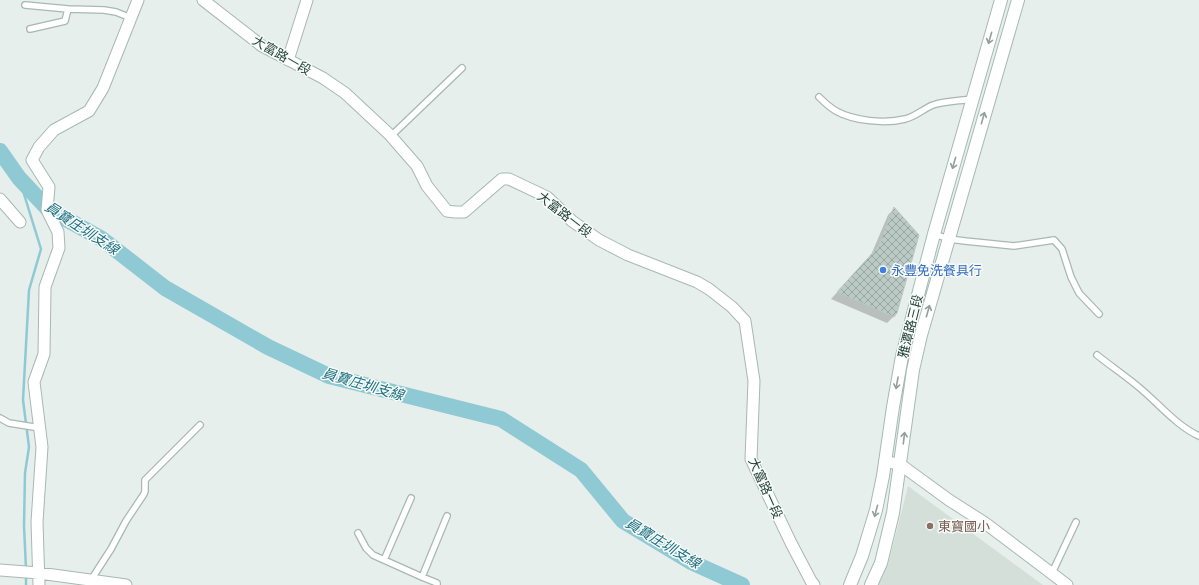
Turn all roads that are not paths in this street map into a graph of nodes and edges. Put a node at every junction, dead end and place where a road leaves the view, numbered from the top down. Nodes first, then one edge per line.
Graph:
1 (138, 0) edge
2 (202, 0) edge
3 (306, 0) edge
4 (1001, 0) edge
5 (1018, 0) edge
6 (25, 5) dead end
7 (68, 9) junction
8 (131, 18) junction
9 (30, 29) dead end
10 (288, 60) junction
11 (462, 68) dead end
12 (819, 97) dead end
13 (972, 99) junction
14 (390, 136) junction
15 (0, 199) edge
16 (20, 222) dead end
17 (934, 234) junction
18 (948, 239) junction
19 (1099, 314) dead end
20 (1097, 356) dead end
21 (0, 418) edge
22 (200, 425) dead end
23 (40, 428) junction
24 (1199, 436) edge
25 (885, 461) junction
26 (901, 465) junction
27 (411, 498) dead end
28 (447, 516) dead end
29 (1076, 522) dead end
30 (358, 533) dead end
31 (862, 556) junction
32 (384, 560) junction
33 (880, 563) junction
34 (0, 570) edge
35 (39, 573) junction
36 (1052, 573) junction
37 (422, 577) junction
38 (91, 580) junction
39 (39, 585) edge
40 (126, 585) edge
41 (437, 585) edge
42 (814, 585) edge
43 (850, 585) edge
44 (871, 585) edge
45 (1067, 585) edge

1 - 8 street
2 - 10 street, 大富路一段
3 - 10 street
4 -> 13 street, 雅潭路三段
18 -> 5 street, 雅潭路三段
6 - 7 lane
7 - 8 lane
7 - 9 lane
8 - 23 street
10 - 14 street, 大富路一段
11 - 14 lane
12 - 13 lane
13 -> 17 street, 雅潭路三段
14 - 42 street, 大富路一段
15 - 16 street
17 - 18 lane
17 -> 25 street, 雅潭路三段
18 - 19 lane
26 -> 18 street, 雅潭路三段
20 - 24 lane
21 - 23 lane
22 - 38 lane
23 - 35 street
25 - 26 street
25 -> 31 street, 雅潭路三段
26 - 33 street, 雅潭路三段
26 - 36 street
27 - 32 lane
28 - 37 lane
29 - 36 lane
30 - 32 lane
31 - 33 street
31 - 43 street, 雅潭路三段
32 - 37 lane
33 - 44 street, 雅潭路三段
34 - 35 street
35 - 38 street
35 - 39 street
36 - 45 street
37 - 41 lane
38 - 40 street

